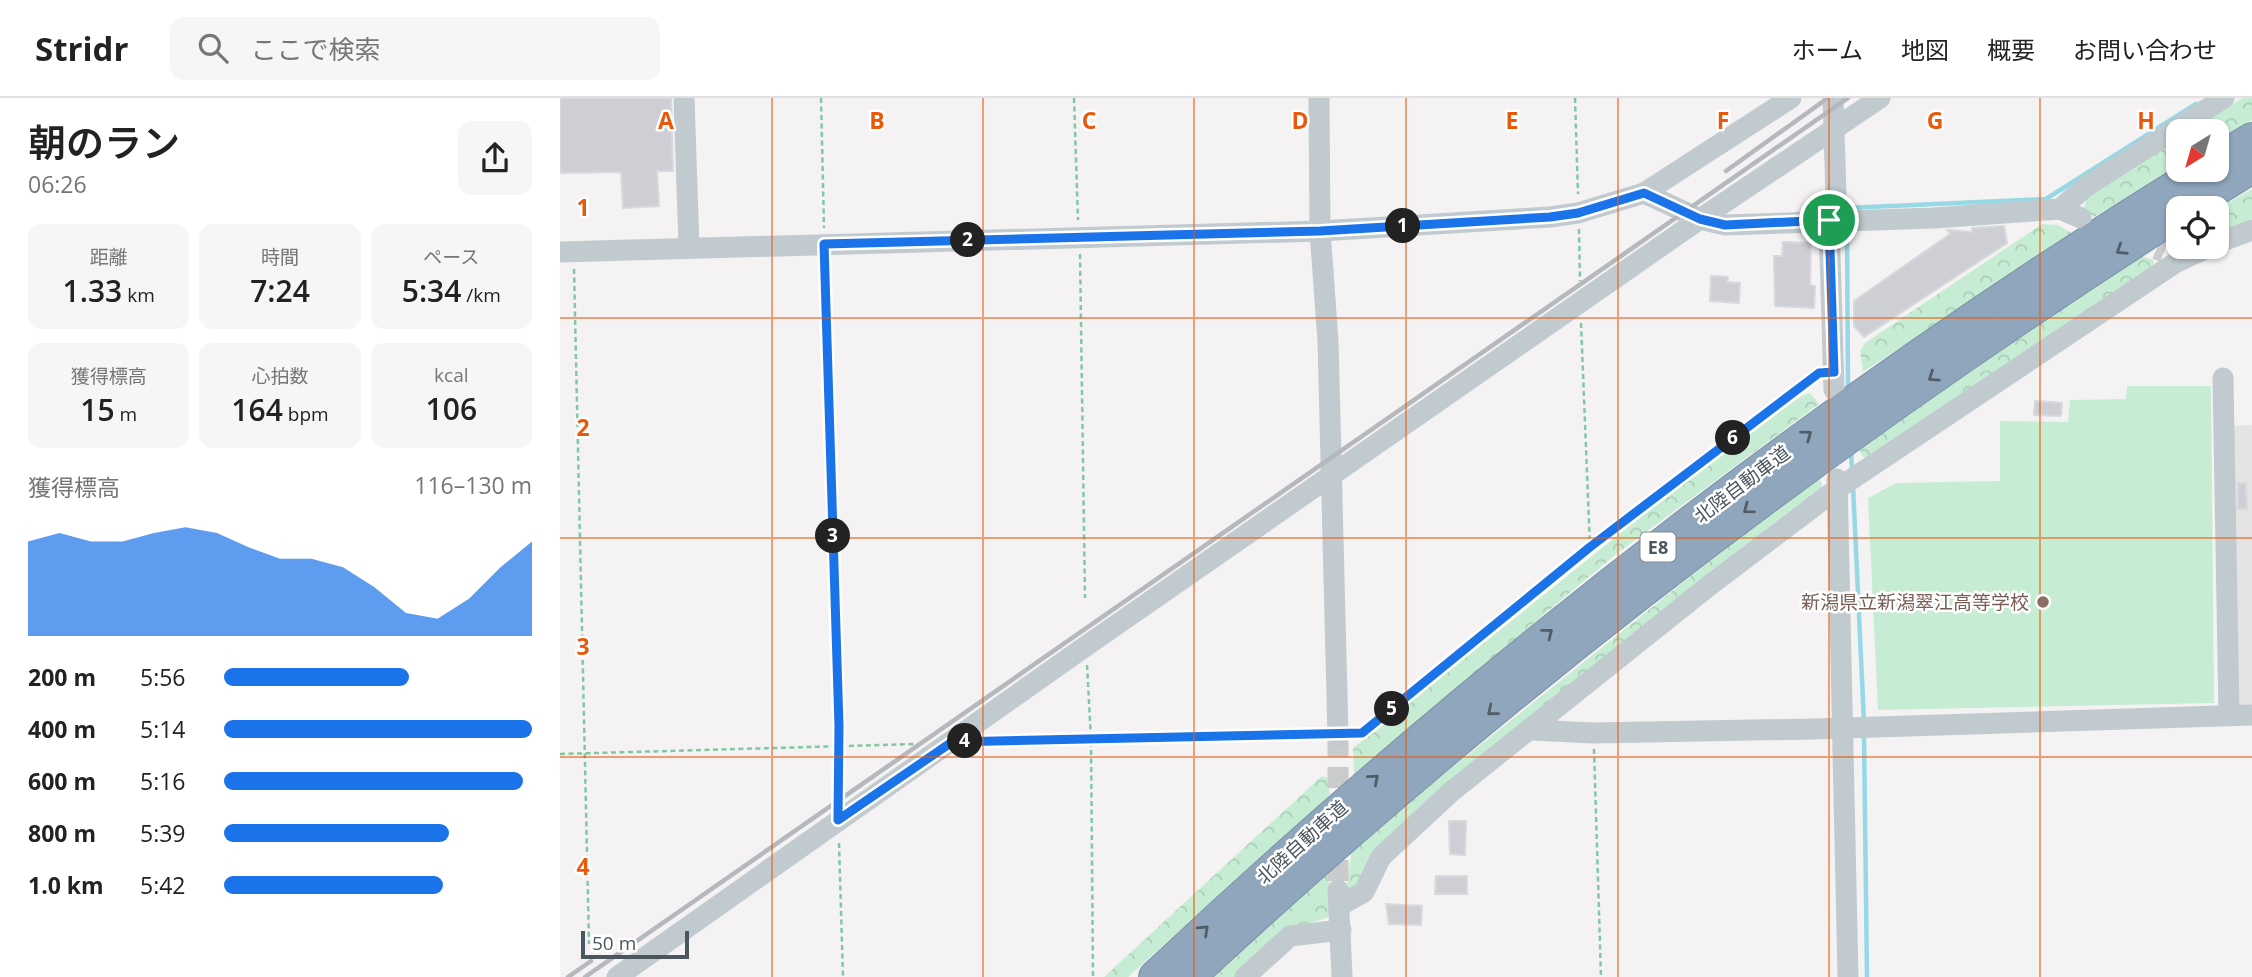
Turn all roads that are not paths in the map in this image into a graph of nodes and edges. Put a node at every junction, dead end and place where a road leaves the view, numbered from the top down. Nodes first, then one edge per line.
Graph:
1 (684, 98) edge
2 (1319, 98) edge
3 (1791, 98) edge
4 (1833, 98) edge
5 (1880, 98) edge
6 (2224, 98) edge
7 (1834, 130) junction
8 (2252, 139) edge
9 (2230, 152) edge
10 (2252, 167) edge
11 (2184, 182) edge
12 (1644, 193) junction
13 (2205, 196) edge
14 (2060, 209) junction
15 (2081, 218) dead end
16 (1700, 219) junction
17 (1829, 220) junction
18 (2166, 222) edge
19 (2252, 230) edge
20 (1320, 231) junction
21 (2229, 239) edge
22 (690, 247) junction
23 (567, 251) edge
24 (2167, 259) edge
25 (2223, 378) dead end
26 (1834, 381) road end
27 (1329, 477) junction
28 (1837, 481) junction
29 (2229, 715) junction
30 (2252, 715) edge
31 (1842, 728) junction
32 (1532, 730) junction
33 (1338, 736) tunnel mouth
34 (1341, 930) junction
35 (617, 977) edge
36 (1154, 977) edge
37 (1189, 977) edge
38 (1245, 977) edge
39 (1342, 977) edge
40 (1848, 977) edge

1 - 22 street
2 - 20 street
3 - 12 street
4 - 7 street
5 - 7 street
6 - 14 street
7 - 16 street
7 - 17 street
8 - 9 highway
10 - 13 highway
36 -> 11 highway, 北陸自動車道 / E8
12 - 16 street
12 - 20 street
14 - 15 street
14 - 17 street
16 - 17 street
16 - 27 street
17 - 26 street
18 -> 37 highway, 北陸自動車道 / E8
19 - 21 street
20 - 22 street
20 - 27 street
22 - 23 street
24 - 28 street
25 - 29 street
27 - 33 street
27 - 35 street
28 - 31 street
28 - 32 street
29 - 30 street
29 - 31 street
31 - 32 street
31 - 40 street
32 - 34 street
34 - 38 street
34 - 39 street

